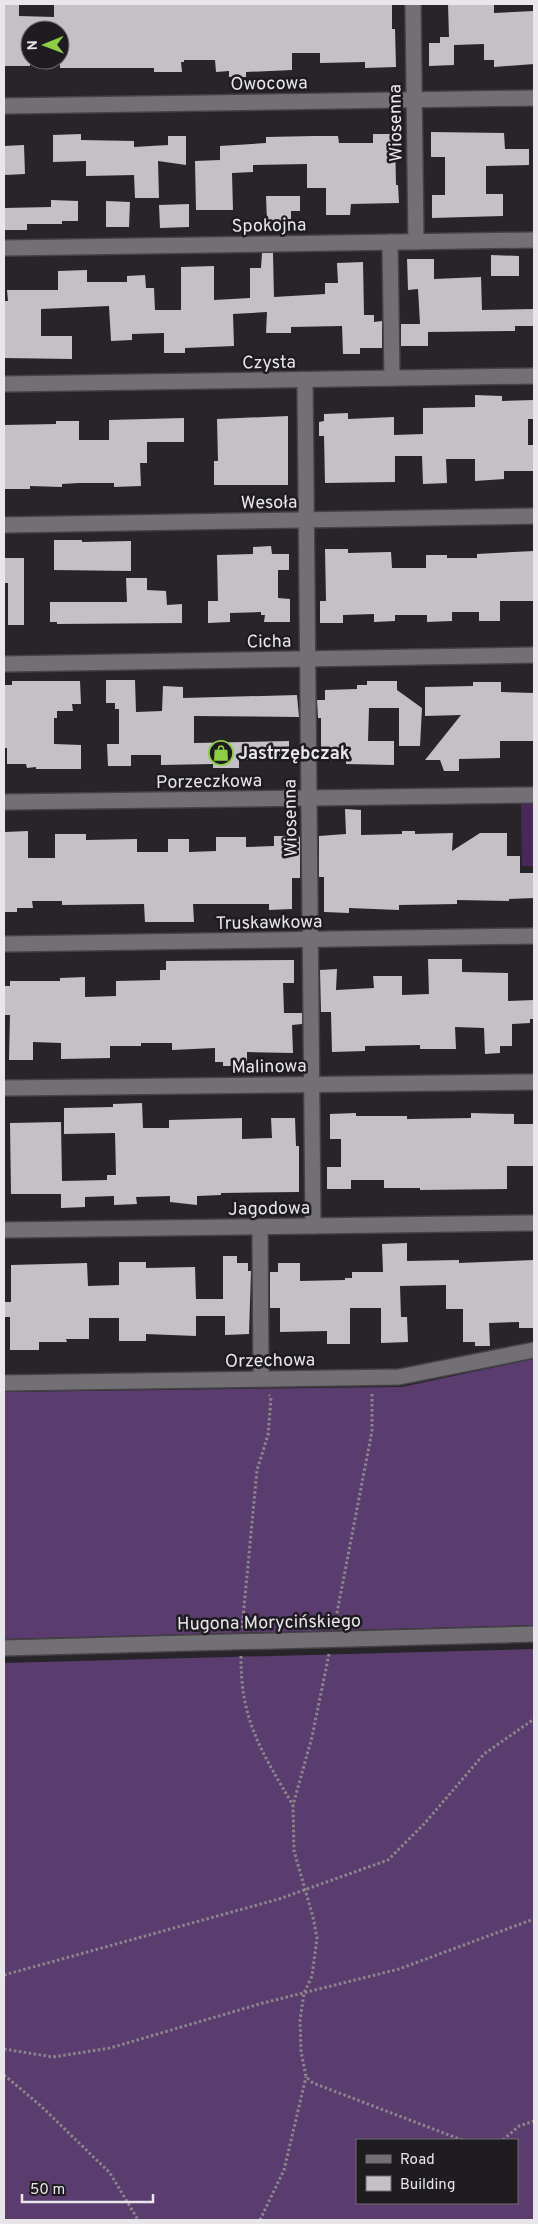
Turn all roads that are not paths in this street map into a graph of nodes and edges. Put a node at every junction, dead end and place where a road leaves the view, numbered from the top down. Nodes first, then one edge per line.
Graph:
1 (413, 4) edge
2 (534, 98) edge
3 (414, 100) junction
4 (4, 106) edge
5 (534, 240) edge
6 (390, 242) junction
7 (416, 242) junction
8 (4, 248) edge
9 (534, 376) edge
10 (392, 378) junction
11 (305, 380) junction
12 (4, 384) edge
13 (534, 516) edge
14 (306, 520) junction
15 (4, 525) edge
16 (534, 655) edge
17 (308, 659) junction
18 (4, 664) edge
19 (534, 795) edge
20 (309, 798) junction
21 (4, 802) edge
22 (534, 936) edge
23 (310, 940) junction
24 (4, 944) edge
25 (534, 1082) edge
26 (312, 1084) junction
27 (4, 1088) edge
28 (534, 1223) edge
29 (313, 1226) junction
30 (260, 1227) junction
31 (4, 1230) edge
32 (534, 1350) edge
33 (261, 1378) junction
34 (4, 1383) edge
35 (534, 1634) edge
36 (4, 1648) edge

1 - 3 street, Wiosenna
2 - 3 street, Owocowa
3 - 4 street, Owocowa
3 - 7 street, Wiosenna
5 - 7 street, Spokojna
6 - 7 street, Spokojna
6 - 8 street, Spokojna
6 - 10 street
9 - 10 street, Czysta
10 - 11 street, Czysta
11 - 12 street, Czysta
11 - 14 street, Wiosenna
13 - 14 street, Wesoła
14 - 15 street, Wesoła
14 - 17 street, Wiosenna
16 - 17 street, Cicha
17 - 18 street, Cicha
17 - 20 street, Wiosenna
19 - 20 street, Porzeczkowa
20 - 21 street, Porzeczkowa
20 - 23 street, Wiosenna
22 - 23 street, Truskawkowa
23 - 24 street, Truskawkowa
23 - 26 street, Wiosenna
25 - 26 street, Malinowa
26 - 27 street, Malinowa
26 - 29 street, Wiosenna
28 - 29 street, Jagodowa
29 - 30 street, Jagodowa
30 - 31 street, Jagodowa
30 - 33 street
32 - 33 street, Orzechowa
33 - 34 street, Orzechowa
35 - 36 street, Hugona Morycińskiego

